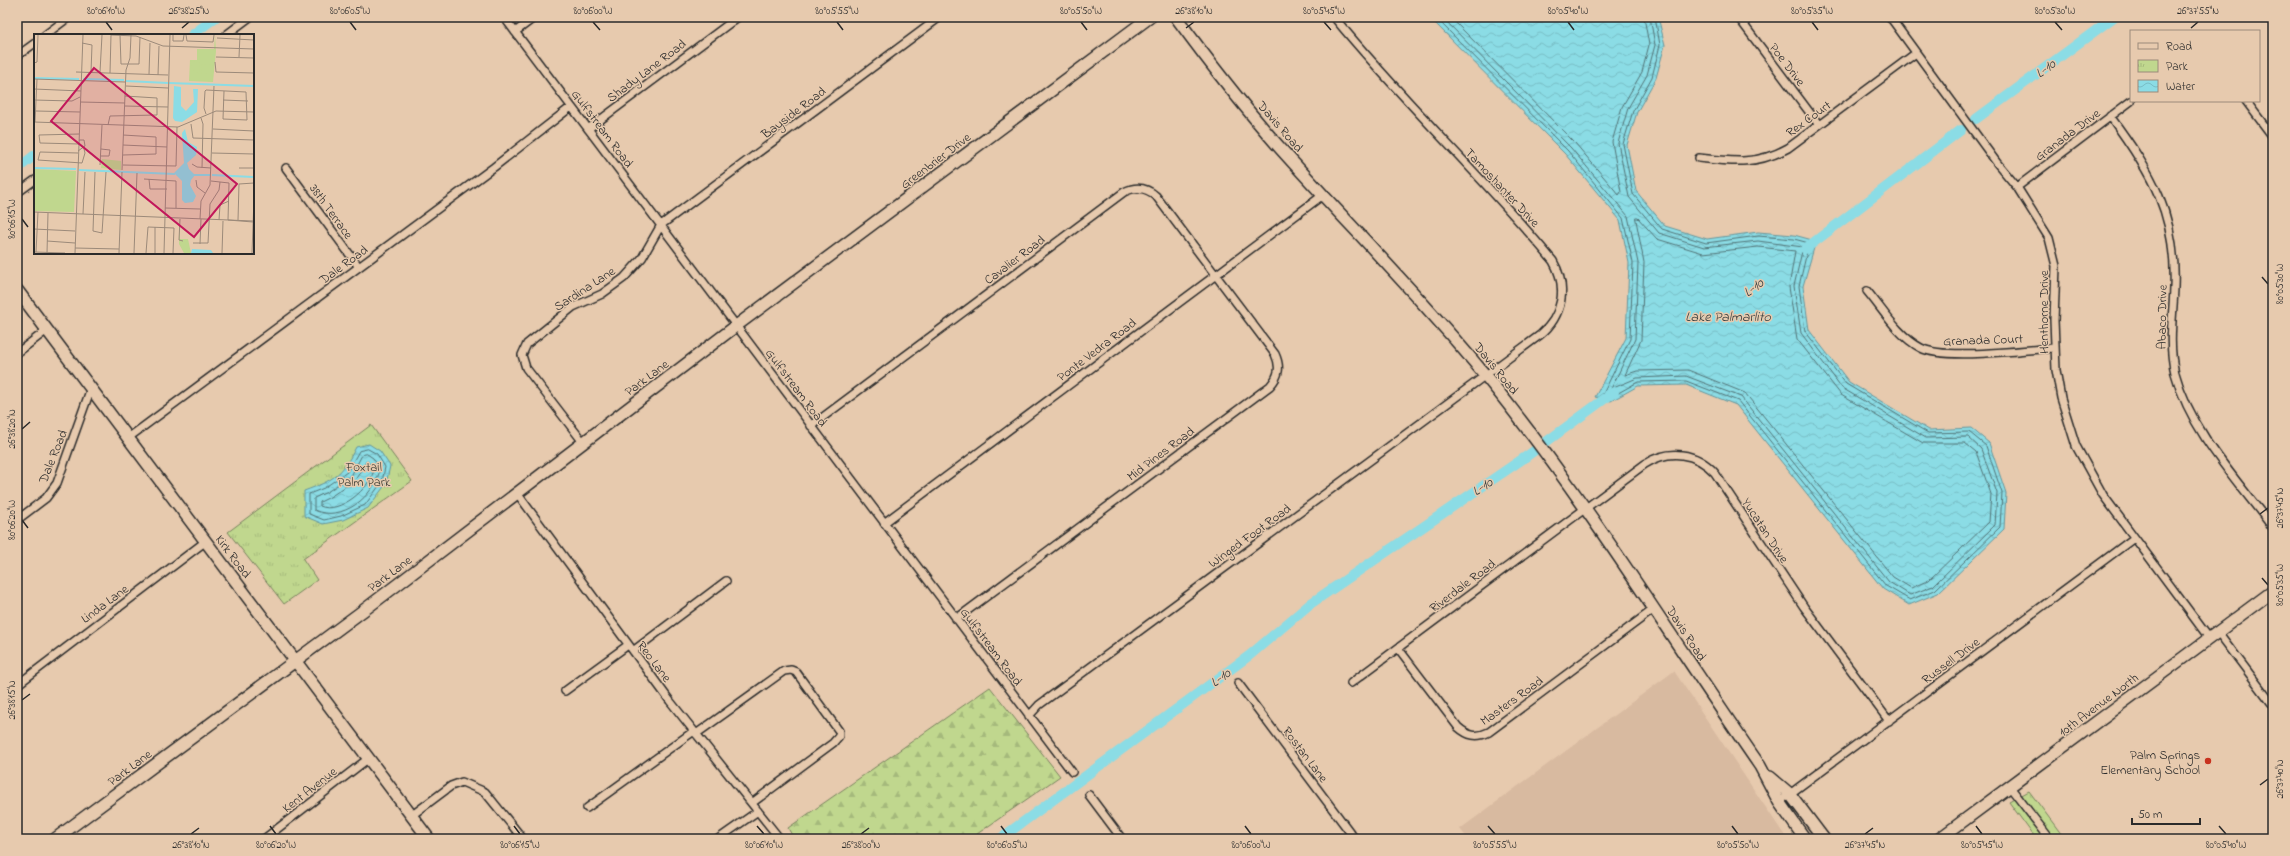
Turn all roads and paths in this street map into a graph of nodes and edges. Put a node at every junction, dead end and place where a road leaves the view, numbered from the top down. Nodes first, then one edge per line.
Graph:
1 (69, 17) edge
2 (250, 17) edge
3 (504, 17) edge
4 (535, 17) edge
5 (738, 17) edge
6 (940, 17) edge
7 (1150, 17) edge
8 (1176, 17) edge
9 (1334, 17) edge
10 (1738, 17) edge
11 (1890, 17) edge
12 (515, 32) junction
13 (46, 34) edge
14 (227, 34) edge
15 (34, 44) edge
16 (1916, 53) junction
17 (17, 56) edge
18 (2130, 102) edge
19 (2247, 102) edge
20 (572, 107) junction
21 (2110, 116) junction
22 (1819, 125) junction
23 (588, 129) junction
24 (2273, 137) edge
25 (1699, 158) dead end
26 (286, 168) dead end
27 (34, 181) edge
28 (2017, 187) junction
29 (17, 193) edge
30 (1323, 195) junction
31 (661, 226) junction
32 (359, 267) junction
33 (1215, 275) junction
34 (17, 290) edge
35 (1867, 290) dead end
36 (736, 326) junction
37 (47, 330) junction
38 (2054, 348) junction
39 (17, 353) edge
40 (1486, 376) junction
41 (91, 388) junction
42 (811, 426) junction
43 (128, 438) junction
44 (583, 442) junction
45 (517, 493) junction
46 (1586, 508) junction
47 (17, 520) edge
48 (884, 522) junction
49 (2273, 528) edge
50 (2134, 538) junction
51 (206, 541) junction
52 (726, 581) dead end
53 (2273, 591) edge
54 (1654, 609) junction
55 (956, 619) junction
56 (2213, 635) junction
57 (631, 648) junction
58 (1398, 648) junction
59 (295, 660) junction
60 (1238, 683) dead end
61 (1351, 683) dead end
62 (17, 685) edge
63 (565, 691) dead end
64 (2273, 705) edge
65 (1029, 716) junction
66 (1889, 721) junction
67 (695, 732) junction
68 (369, 758) junction
69 (1760, 766) junction
70 (1072, 772) dead end
71 (2010, 787) junction
72 (1790, 794) junction
73 (1089, 795) dead end
74 (1779, 802) junction
75 (752, 803) junction
76 (587, 808) dead end
77 (758, 811) junction
78 (412, 816) junction
79 (56, 839) edge
80 (264, 839) edge
81 (429, 839) edge
82 (523, 839) edge
83 (718, 839) edge
84 (780, 839) edge
85 (1122, 839) edge
86 (1355, 839) edge
87 (1805, 839) edge
88 (1824, 839) edge
89 (1939, 839) edge
90 (2050, 839) edge

1 - 13 street
2 - 14 street
3 - 12 street, Gulfstream Road
4 - 12 street
5 - 23 street, Shady Lane Road
6 - 31 street, Bayside Road
7 - 36 street, Greenbrier Drive
8 - 30 street, Davis Road
9 - 40 street, Tamoshanter Drive
10 - 22 street, Poe Drive
11 - 16 street, Henthorne Drive
12 - 20 street, Gulfstream Road
15 - 17 street
16 - 22 street, Rex Court
16 - 28 street, Henthorne Drive
18 - 21 street, Granada Drive
19 - 24 street
20 - 23 street, Gulfstream Road
20 - 32 street, Dale Road
21 - 28 street, Granada Drive
21 - 49 street, Abaco Drive
22 - 25 street, Rex Court
23 - 31 street, Gulfstream Road
26 - 32 street, 38th Terrace
27 - 29 street
28 - 38 street, Henthorne Drive
30 - 33 street, Ponte Vedra Road
30 - 40 street, Davis Road
31 - 36 street, Gulfstream Road
31 - 44 street, Sardina Lane
32 - 43 street, Dale Road
33 - 42 street, Cavalier Road
33 - 48 street, Ponte Vedra Road
33 - 55 street, Mid Pines Road
34 - 37 street, Kirk Road
35 - 38 street, Granada Court
36 - 42 street, Gulfstream Road
36 - 44 street, Park Lane
37 - 39 street
37 - 41 street, Kirk Road
38 - 50 street, Henthorne Drive
40 - 46 street, Davis Road
40 - 65 street, Winged Foot Road
41 - 43 street, Kirk Road
41 - 47 street, Dale Road
42 - 48 street, Gulfstream Road
43 - 51 street, Kirk Road
44 - 45 street, Park Lane
45 - 57 street, Reo Lane
45 - 59 street, Park Lane
46 - 54 street, Davis Road
46 - 58 street, Riverdale Road
46 - 66 street, Yucatan Drive
48 - 55 street, Gulfstream Road
50 - 56 street, Henthorne Drive
50 - 66 street, Russell Drive
51 - 59 street, Kirk Road
51 - 62 street, Linda Lane
52 - 57 street
53 - 56 street, 10th Avenue North
54 - 58 street, Masters Road
54 - 69 street, Davis Road
55 - 65 street, Gulfstream Road
56 - 64 street, Henthorne Drive
56 - 71 street, 10th Avenue North
57 - 63 street
57 - 67 street, Reo Lane
58 - 61 street, Riverdale Road
59 - 68 street, Kirk Road
59 - 79 street, Park Lane
60 - 86 street, Rostan Lane
65 - 70 street, Gulfstream Road
66 - 72 street, Russell Drive
67 - 75 street, Reo Lane
67 - 75 street
67 - 76 street
68 - 78 street, Kirk Road
68 - 80 street, Kent Avenue
69 - 72 street, Davis Road
69 - 74 street, Davis Road
71 - 89 street, 10th Avenue North
71 - 90 street
72 - 74 street, Russell Drive
72 - 88 street, Davis Road
73 - 85 street
74 - 87 street, Davis Road
75 - 77 street, Reo Lane
77 - 83 street
77 - 84 street, Reo Lane
78 - 81 street, Kirk Road
78 - 82 street

